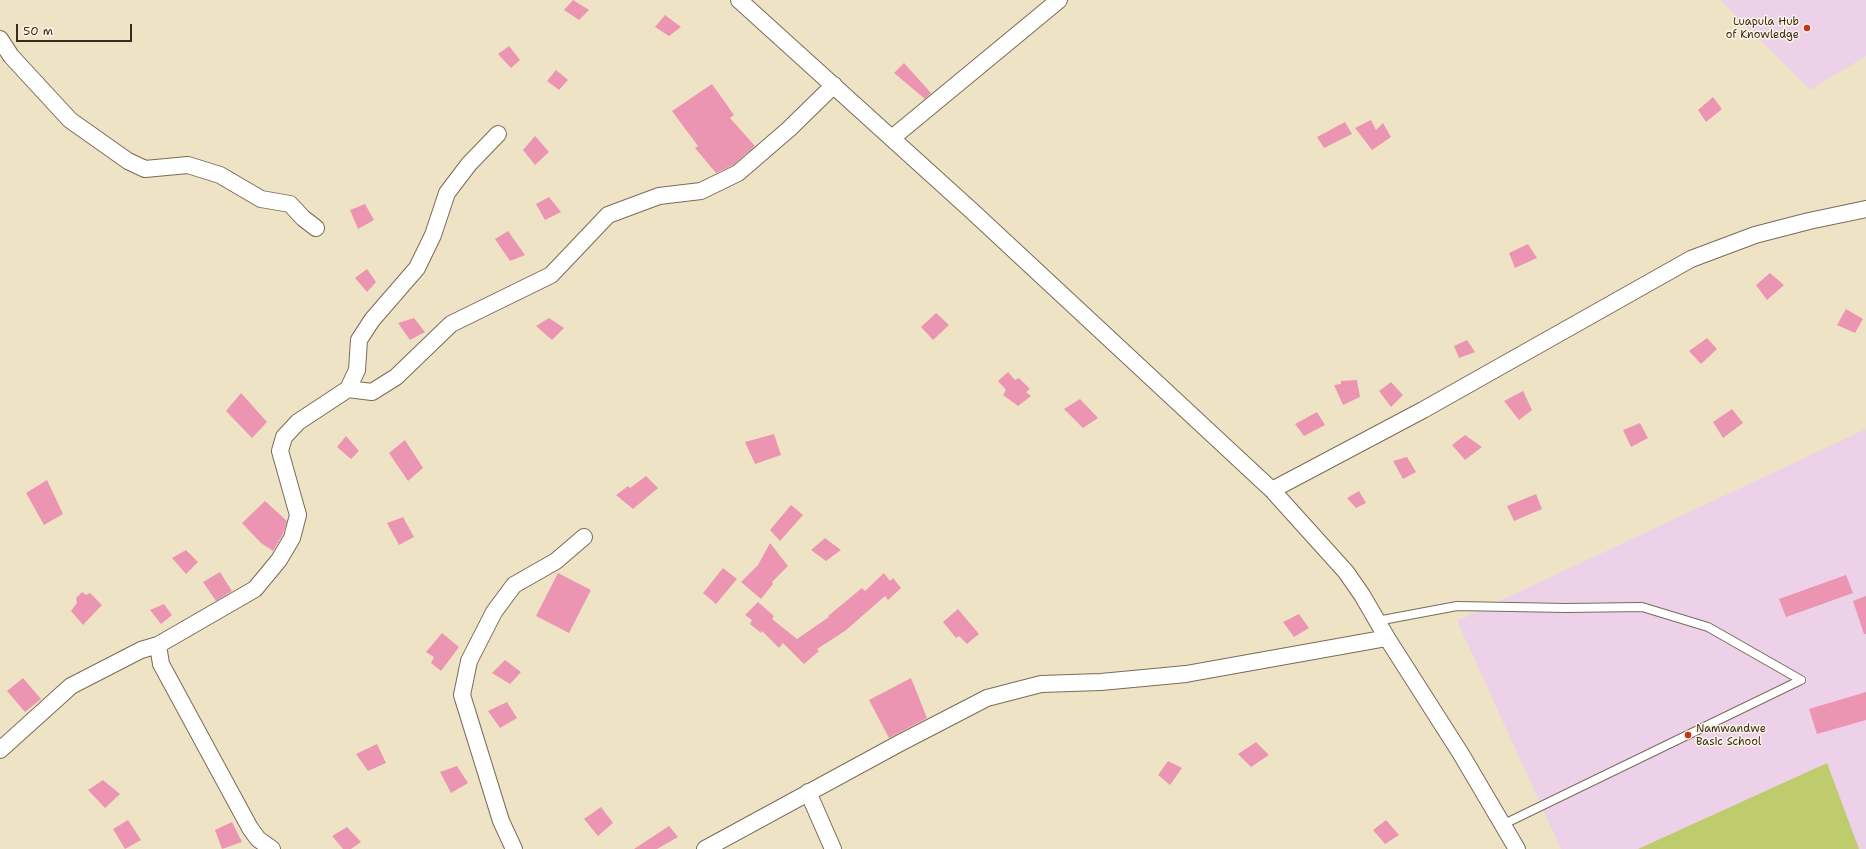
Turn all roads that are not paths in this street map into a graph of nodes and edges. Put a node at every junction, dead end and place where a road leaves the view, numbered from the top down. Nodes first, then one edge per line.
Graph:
1 (739, 0) edge
2 (1059, 0) edge
3 (0, 39) edge
4 (834, 85) junction
5 (498, 134) dead end
6 (892, 138) junction
7 (1866, 208) edge
8 (316, 228) dead end
9 (348, 390) junction
10 (1272, 490) junction
11 (584, 537) dead end
12 (1377, 621) junction
13 (1387, 638) junction
14 (158, 645) junction
15 (0, 750) edge
16 (808, 792) junction
17 (1502, 825) junction
18 (252, 844) edge
19 (272, 849) edge
20 (514, 849) edge
21 (705, 849) edge
22 (834, 849) edge
23 (1517, 849) edge

1 - 4 street
2 - 6 street
3 - 8 street
4 - 6 street
4 - 9 street
5 - 9 street
6 - 10 street
7 - 10 street
9 - 14 street
10 - 12 street
11 - 20 street
12 - 13 street
12 - 17 lane
13 - 16 street
13 - 17 street
14 - 15 street
14 - 18 street
16 - 21 street
16 - 22 street
17 - 23 street
18 - 19 street

